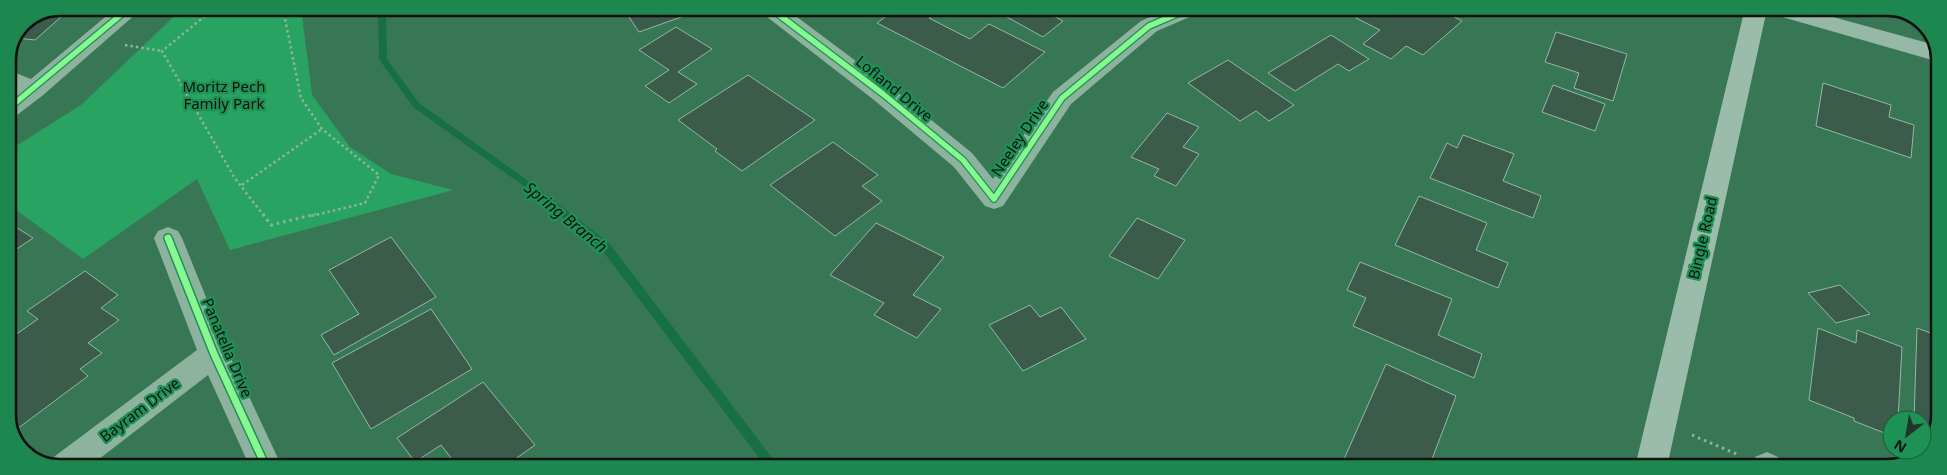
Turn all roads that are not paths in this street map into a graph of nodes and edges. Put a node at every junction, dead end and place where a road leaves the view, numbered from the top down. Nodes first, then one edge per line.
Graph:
1 (120, 16) edge
2 (781, 16) edge
3 (1172, 16) edge
4 (1754, 16) edge
5 (1808, 16) edge
6 (1930, 51) edge
7 (16, 82) edge
8 (33, 90) junction
9 (16, 103) edge
10 (994, 199) joint
11 (168, 238) dead end
12 (214, 354) junction
13 (75, 459) edge
14 (263, 459) edge
15 (1652, 459) edge

1 - 8 street
2 - 10 street, Lofland Drive
3 - 10 street, Neeley Drive
4 - 15 main road, Bingle Road
5 - 6 main road
7 - 8 street
8 - 9 street
11 - 12 street, Panatella Drive
12 - 13 street, Bayram Drive
12 - 14 street, Panatella Drive

